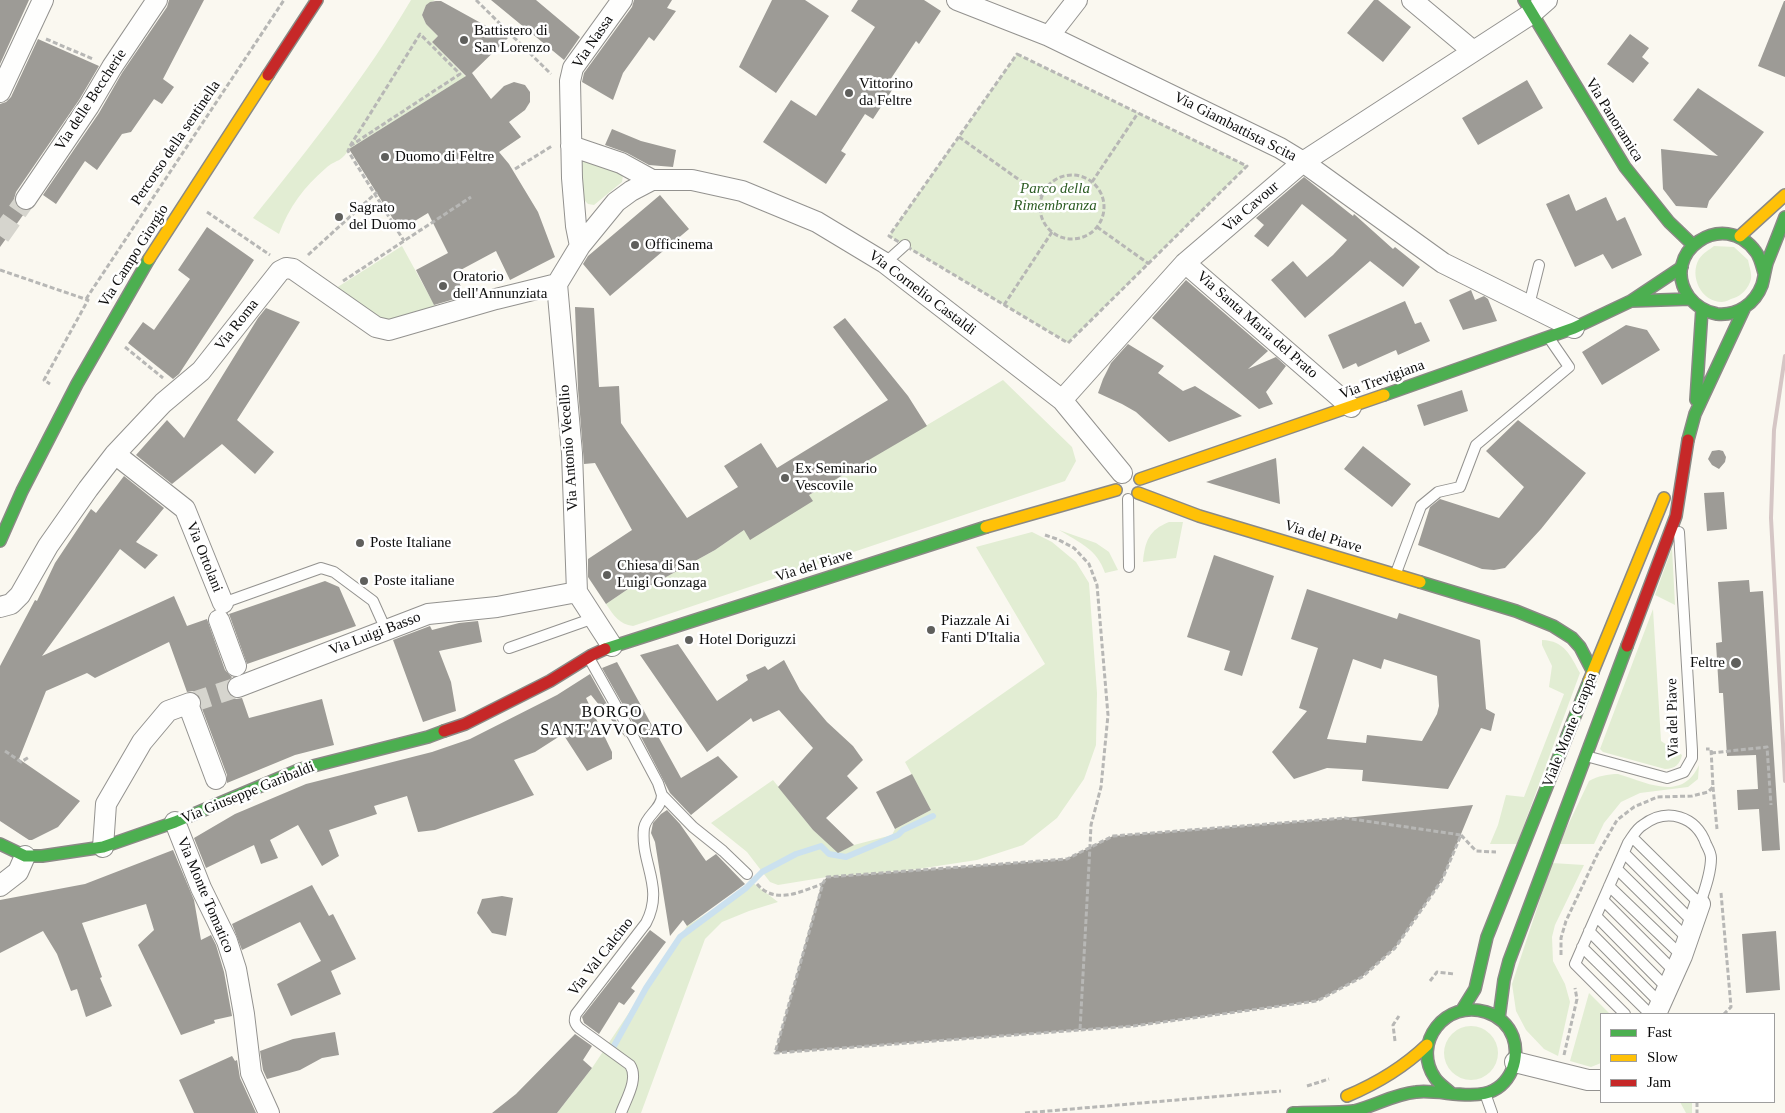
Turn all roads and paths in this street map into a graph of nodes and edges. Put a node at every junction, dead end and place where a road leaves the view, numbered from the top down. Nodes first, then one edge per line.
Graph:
1 (43, 0) edge
2 (157, 0) edge
3 (284, 0) edge
4 (316, 0) edge
5 (476, 0) edge
6 (622, 0) edge
7 (957, 0) edge
8 (1076, 0) edge
9 (1412, 0) edge
10 (1547, 0) edge
11 (1527, 7) edge
12 (27, 31) junction
13 (1049, 36) junction
14 (1473, 51) junction
15 (112, 68) junction
16 (569, 88) junction
17 (0, 92) edge
18 (1138, 113) junction
19 (959, 137) junction
20 (571, 141) junction
21 (350, 146) junction
22 (1303, 162) junction
23 (515, 170) dead end
24 (652, 180) junction
25 (1092, 182) junction
26 (375, 193) junction
27 (1785, 195) edge
28 (1042, 196) junction
29 (471, 197) dead end
30 (26, 199) tunnel mouth
31 (188, 199) junction
32 (1785, 217) edge
33 (1097, 227) junction
34 (1052, 232) junction
35 (1740, 236) junction
36 (404, 241) junction
37 (905, 245) junction
38 (1693, 245) junction
39 (580, 246) junction
40 (885, 263) junction
41 (1185, 263) junction
42 (1148, 264) junction
43 (1539, 264) dead end
44 (1682, 267) junction
45 (289, 269) junction
46 (0, 270) edge
47 (1764, 273) junction
48 (557, 284) junction
49 (326, 292) junction
50 (86, 299) junction
51 (1690, 299) junction
52 (1631, 301) junction
53 (1004, 305) junction
54 (1529, 306) junction
55 (1744, 308) junction
56 (1702, 309) junction
57 (1574, 328) junction
58 (1548, 337) junction
59 (119, 342) dead end
60 (144, 362) dead end
61 (71, 394) junction
62 (1062, 400) junction
63 (1352, 407) junction
64 (1695, 414) junction
65 (1685, 451) junction
66 (115, 454) junction
67 (1126, 481) junction
68 (1133, 496) junction
69 (1024, 516) joint
70 (1676, 516) junction
71 (0, 541) edge
72 (1129, 567) dead end
73 (1396, 575) junction
74 (1097, 585) dead end
75 (576, 592) junction
76 (1618, 606) junction
77 (0, 607) edge
78 (221, 612) junction
79 (594, 618) junction
80 (386, 630) junction
81 (612, 646) junction
82 (509, 648) dead end
83 (589, 657) junction
84 (236, 666) dead end
85 (1593, 672) junction
86 (238, 687) tunnel mouth
87 (1580, 749) junction
88 (5, 751) dead end
89 (1711, 753) dead end
90 (29, 757) dead end
91 (1612, 764) junction
92 (216, 778) dead end
93 (1576, 781) junction
94 (662, 795) junction
95 (1771, 805) dead end
96 (174, 822) junction
97 (1461, 835) junction
98 (1632, 837) junction
99 (0, 844) edge
100 (1090, 846) junction
101 (103, 847) junction
102 (1501, 852) dead end
103 (1624, 853) junction
104 (25, 856) junction
105 (1616, 869) junction
106 (747, 874) dead end
107 (822, 883) junction
108 (0, 886) edge
109 (1609, 886) junction
110 (764, 892) dead end
111 (1603, 900) junction
112 (1700, 904) junction
113 (1596, 916) junction
114 (1589, 931) junction
115 (1582, 947) junction
116 (1672, 976) edge
117 (1462, 1010) junction
118 (1624, 1013) edge
119 (1399, 1016) dead end
120 (1499, 1018) junction
121 (1080, 1030) junction
122 (1393, 1044) dead end
123 (1427, 1045) junction
124 (1516, 1062) junction
125 (1333, 1078) dead end
126 (1600, 1080) edge
127 (1306, 1086) dead end
128 (1288, 1090) dead end
129 (1452, 1094) junction
130 (1486, 1096) junction
131 (1160, 1103) junction
132 (1161, 1109) dead end
133 (1303, 1112) edge
134 (1352, 1112) edge
135 (269, 1113) edge
136 (621, 1113) edge
137 (1025, 1113) edge
138 (1492, 1113) edge

1 - 12 street
2 - 15 street, Via delle Beccherie
3 - 50 path, Percorso della sentinella
4 - 31 street, Via Campo Giorgio
5 - 16 path
6 - 16 street, Via Nassa
7 - 13 street, Via Giambattista Scita
8 - 13 street
9 - 14 street
10 - 11 street, Via Cavour
11 - 14 street, Via Cavour
11 - 38 street, Via Panoramica
12 - 15 path
12 - 17 street
13 - 22 street, Via Giambattista Scita
14 - 22 street, Via Cavour
15 - 30 street, Via delle Beccherie
16 - 20 street, Via Nassa
18 - 19 path
18 - 25 path
18 - 42 path
19 - 28 path
19 - 37 path
20 - 23 path
20 - 24 street
20 - 39 street, Via Nassa
21 - 21 path
21 - 26 path
22 - 41 street, Via Cavour
22 - 54 street, Via Giambattista Scita
24 - 39 street
24 - 40 street, Via Cornelio Castaldi
25 - 28 path
25 - 33 path
26 - 36 path
26 - 45 path
27 - 35 street
28 - 34 path
29 - 36 path
31 - 45 path
31 - 61 street, Via Campo Giorgio
32 - 47 street
33 - 34 path
33 - 42 path
34 - 53 path
35 - 38 street
35 - 47 street
36 - 49 path
37 - 40 lane
37 - 53 path
38 - 44 street, Via Trevigiana
39 - 48 street
40 - 62 street, Via Cornelio Castaldi
41 - 62 street, Via Cavour
41 - 63 street, Via Santa Maria del Prato
42 - 53 path
43 - 54 lane
44 - 51 street
44 - 52 street, Via Trevigiana
45 - 49 street
45 - 66 street, Via Roma
46 - 50 path
47 - 55 street
48 - 49 street
48 - 75 street, Via Antonio Vecellio
50 - 61 path, Percorso della sentinella
51 - 52 street, Via Trevigiana
51 - 56 street
52 - 57 street, Via Trevigiana
54 - 57 street, Via Giambattista Scita
55 - 56 street
55 - 64 street, Viale Monte Grappa
56 - 64 street, Viale Monte Grappa
57 - 58 street, Via Trevigiana
58 - 63 street, Via Trevigiana
58 - 73 lane
59 - 60 path
61 - 71 street, Via Campo Giorgio
62 - 67 street, Via Cornelio Castaldi
63 - 67 street, Via Trevigiana
64 - 65 street, Viale Monte Grappa
65 - 70 street, Viale Monte Grappa
65 - 76 street, Viale Monte Grappa
66 - 77 street, Via Roma
66 - 78 street, Via Ortolani
67 - 68 street, Via del Piave
67 - 68 street
67 - 69 street, Via Trevigiana
68 - 72 lane
68 - 73 street, Via del Piave
69 - 81 street, Via del Piave
70 - 87 street, Viale Monte Grappa
70 - 91 lane, Via del Piave
73 - 85 street, Via del Piave
74 - 100 path
75 - 79 street
75 - 80 street, Via Luigi Basso
76 - 85 street, Viale Monte Grappa
76 - 87 lane
78 - 80 lane
78 - 84 street, Via Ortolani
79 - 81 street
79 - 82 lane
80 - 86 street, Via Luigi Basso
81 - 83 street, Via Giuseppe Garibaldi
83 - 94 lane
83 - 96 street, Via Giuseppe Garibaldi
85 - 117 street, Viale Monte Grappa
87 - 91 lane, Via del Piave
87 - 93 street, Viale Monte Grappa
88 - 90 path
89 - 95 path
91 - 93 lane
92 - 101 street
93 - 120 street, Viale Monte Grappa
94 - 106 lane
94 - 136 lane, Via Val Calcino
96 - 101 street, Via Giuseppe Garibaldi
96 - 135 street, Via Monte Tomatico
97 - 100 path
97 - 102 path
97 - 121 path
98 - 103 lane
98 - 112 lane
98 - 112 lane
99 - 104 street
100 - 107 path
100 - 121 path
101 - 104 street, Via Giuseppe Garibaldi
103 - 105 lane
103 - 116 lane
104 - 108 street
105 - 109 lane
105 - 116 lane
107 - 110 path
107 - 121 path
109 - 111 lane
109 - 116 lane
111 - 113 lane
111 - 116 lane
112 - 116 street
113 - 114 lane
113 - 116 lane
114 - 115 lane
114 - 116 lane
115 - 116 lane
115 - 118 lane
117 - 120 street
117 - 123 street, Viale Monte Grappa
119 - 122 path
120 - 124 street
123 - 129 street
123 - 133 street, Viale Monte Grappa
124 - 126 street
124 - 130 street
125 - 127 path
128 - 131 path
129 - 130 street, Viale Monte Grappa
129 - 134 street, Viale Monte Grappa
130 - 138 lane
131 - 132 path
131 - 137 path
133 - 134 street, Viale Monte Grappa

